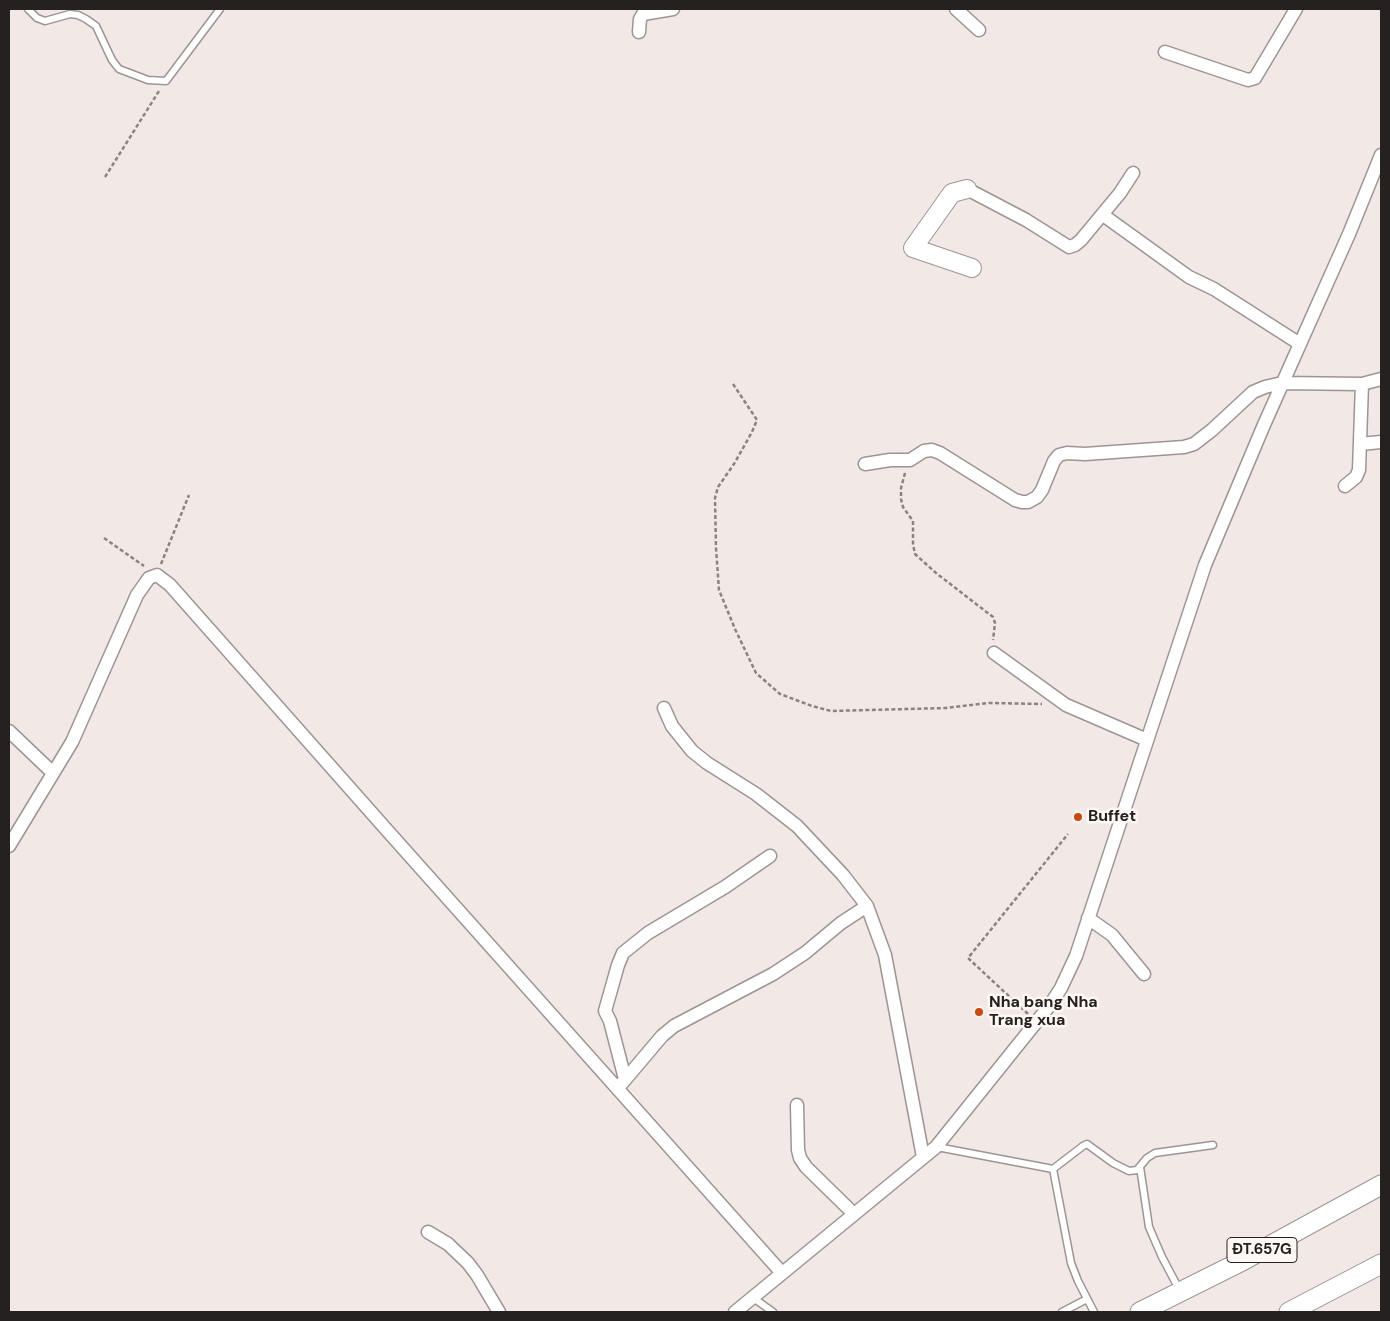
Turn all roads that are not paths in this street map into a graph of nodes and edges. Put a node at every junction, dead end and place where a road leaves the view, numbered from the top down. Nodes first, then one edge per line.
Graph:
1 (28, 9) edge
2 (220, 9) edge
3 (673, 9) edge
4 (1296, 9) edge
5 (962, 11) edge
6 (979, 30) dead end
7 (639, 32) dead end
8 (1165, 52) dead end
9 (1381, 155) edge
10 (1132, 174) dead end
11 (967, 189) joint
12 (1103, 215) junction
13 (972, 268) dead end
14 (1300, 344) junction
15 (1381, 379) edge
16 (1282, 383) junction
17 (1362, 384) junction
18 (1381, 442) edge
19 (1360, 444) junction
20 (865, 464) dead end
21 (1345, 486) dead end
22 (994, 653) road end
23 (664, 708) dead end
24 (9, 731) edge
25 (1147, 740) junction
26 (53, 773) junction
27 (9, 846) edge
28 (770, 856) dead end
29 (866, 906) junction
30 (1088, 918) junction
31 (1144, 974) dead end
32 (621, 1083) junction
33 (797, 1105) dead end
34 (1213, 1145) dead end
35 (936, 1147) junction
36 (923, 1157) junction
37 (1140, 1167) junction
38 (1053, 1169) junction
39 (1381, 1185) edge
40 (854, 1214) junction
41 (428, 1232) dead end
42 (1381, 1264) edge
43 (781, 1272) junction
44 (1180, 1292) junction
45 (752, 1297) junction
46 (1087, 1299) junction
47 (499, 1312) edge
48 (735, 1312) edge
49 (773, 1312) edge
50 (1062, 1312) edge
51 (1094, 1312) edge
52 (1140, 1312) edge
53 (1289, 1312) edge

1 - 2 lane
3 - 7 street
4 - 8 street
5 - 6 street
9 - 14 street
10 - 12 street
11 - 12 street
11 - 13 main road
12 - 14 street
14 - 16 street
15 - 17 street
16 - 17 street
16 - 20 street
16 - 25 street
17 - 19 street
18 - 19 street
19 - 21 street
22 - 25 street
23 - 29 street
24 - 26 street
25 - 30 street
26 - 27 street
26 - 32 street
28 - 32 street
29 - 32 street
29 - 36 street
30 - 31 street
30 - 35 street
32 - 43 street
33 - 40 street
34 - 37 lane
35 - 36 street
35 - 38 lane
36 - 40 street
37 - 38 lane
37 - 44 lane
38 - 46 lane
39 - 44 main road, ĐT.657G
40 - 43 street
41 - 47 street
42 - 53 main road
43 - 45 street
44 - 52 main road, ĐT.657G
45 - 48 street
45 - 49 lane
46 - 50 lane
46 - 51 lane

